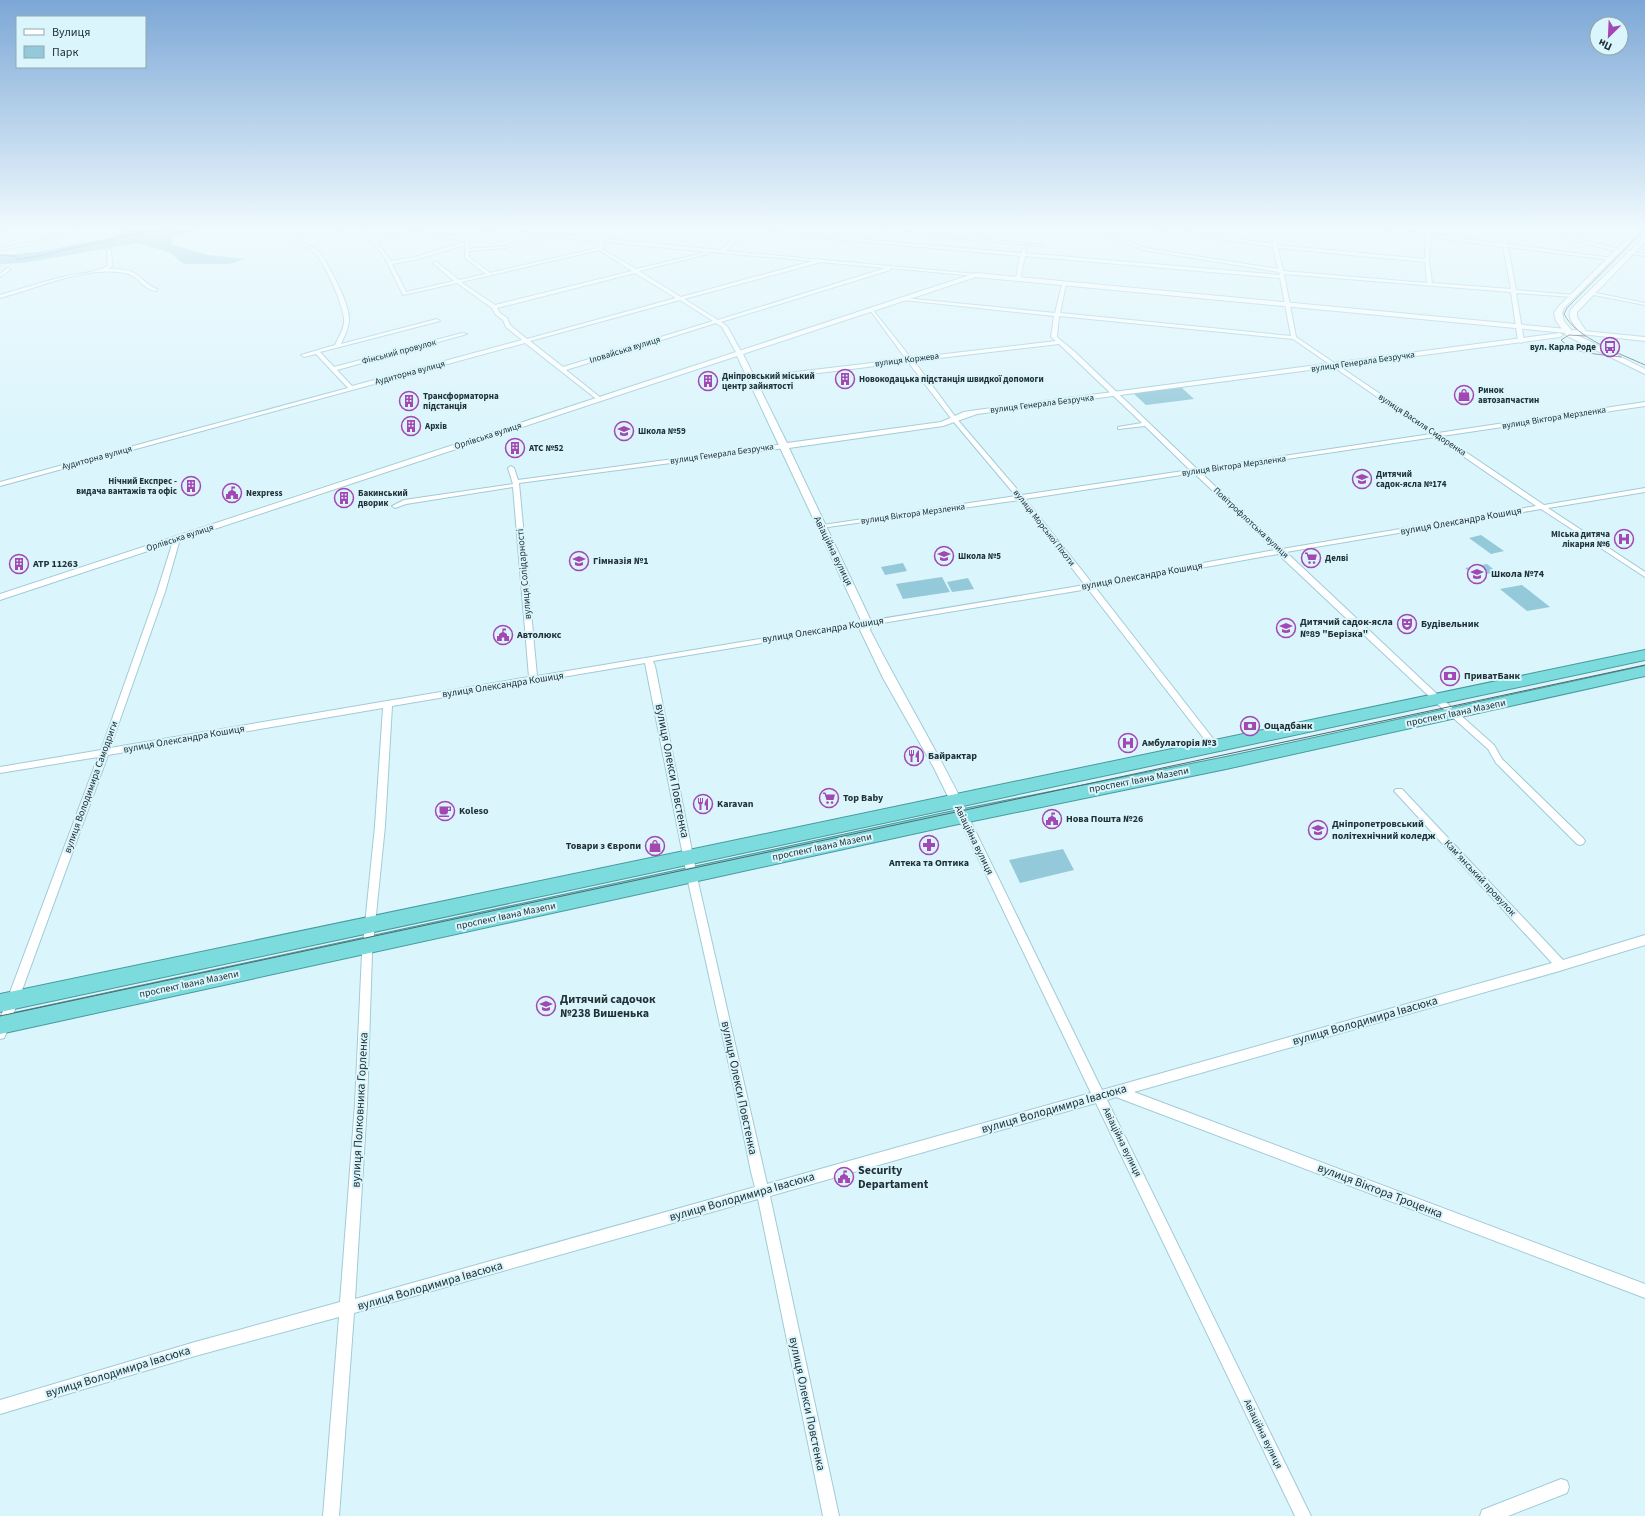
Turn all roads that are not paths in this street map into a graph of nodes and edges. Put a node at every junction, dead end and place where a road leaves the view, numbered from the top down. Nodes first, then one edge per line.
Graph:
1 (339, 297) edge
2 (479, 297) edge
3 (534, 297) edge
4 (676, 297) edge
5 (688, 297) edge
6 (798, 297) edge
7 (911, 297) edge
8 (1062, 297) edge
9 (1200, 297) edge
10 (1286, 297) edge
11 (1514, 297) edge
12 (1572, 297) edge
13 (1587, 297) edge
14 (1609, 297) edge
15 (680, 299) junction
16 (904, 299) junction
17 (1645, 304) edge
18 (1288, 305) junction
19 (494, 307) junction
20 (872, 310) junction
21 (1058, 315) junction
22 (438, 321) dead end
23 (718, 322) junction
24 (1520, 327) junction
25 (1568, 332) junction
26 (1581, 332) junction
27 (464, 334) dead end
28 (1294, 338) junction
29 (1645, 339) edge
30 (527, 340) junction
31 (1521, 341) junction
32 (1061, 342) junction
33 (337, 347) junction
34 (317, 352) junction
35 (739, 353) junction
36 (304, 355) dead end
37 (910, 360) junction
38 (1334, 366) junction
39 (333, 369) junction
40 (563, 369) junction
41 (1645, 372) edge
42 (753, 379) junction
43 (351, 388) junction
44 (1115, 394) junction
45 (599, 399) junction
46 (1645, 404) edge
47 (955, 420) junction
48 (1147, 424) junction
49 (1120, 428) dead end
50 (1438, 436) junction
51 (784, 446) junction
52 (511, 468) dead end
53 (1196, 472) junction
54 (516, 483) junction
55 (0, 484) edge
56 (1645, 490) edge
57 (1021, 498) junction
58 (395, 506) dead end
59 (1542, 507) junction
60 (823, 527) junction
61 (176, 539) junction
62 (1281, 551) junction
63 (1645, 575) edge
64 (1090, 586) junction
65 (0, 597) edge
66 (867, 623) junction
67 (1645, 655) edge
68 (648, 660) junction
69 (1645, 672) edge
70 (533, 680) junction
71 (1436, 698) junction
72 (388, 704) junction
73 (1453, 713) junction
74 (1215, 747) junction
75 (104, 752) junction
76 (0, 770) edge
77 (1399, 791) dead end
78 (959, 809) junction
79 (1580, 841) dead end
80 (690, 858) junction
81 (693, 876) junction
82 (370, 925) junction
83 (1645, 940) edge
84 (368, 946) junction
85 (1561, 966) junction
86 (6, 1002) edge
87 (1, 1028) edge
88 (1116, 1091) junction
89 (1099, 1096) junction
90 (763, 1191) junction
91 (1645, 1291) edge
92 (347, 1309) junction
93 (0, 1407) edge
94 (1560, 1487) dead end
95 (331, 1516) edge
96 (831, 1516) edge
97 (1303, 1516) edge
98 (1488, 1516) edge

1 - 33 street
2 - 19 street
3 - 19 street
4 - 15 street, Авіаційна вулиця
5 - 15 street, Аудиторна вулиця
6 - 23 street, Іловайська вулиця
7 - 16 street, Орлівська вулиця
8 - 21 street, Повітрофлотська вулиця
9 - 18 street
10 - 18 street
11 - 24 street
12 - 25 main road
13 - 26 main road
14 - 17 street
15 - 23 street, Авіаційна вулиця
15 - 30 street, Аудиторна вулиця
16 - 20 street, Орлівська вулиця
16 - 21 street
18 - 24 street
18 - 28 street
19 - 30 street
20 - 35 street, Орлівська вулиця
20 - 37 street, вулиця Морської Піхоти
21 - 28 street
21 - 32 street, Повітрофлотська вулиця
22 - 33 street, Фінський провулок
23 - 35 street, Авіаційна вулиця
23 - 40 street, Іловайська вулиця
24 - 25 street
24 - 31 street
25 - 26 main road
25 - 31 street, вулиця Генерала Безручка
25 - 41 main road
26 - 29 street
27 - 39 street, Фінський провулок
28 - 38 street, вулиця Василя Сидоренка
30 - 40 street
30 - 43 street, Аудиторна вулиця
31 - 38 street, вулиця Генерала Безручка
32 - 37 street, вулиця Коржева
32 - 44 street, Повітрофлотська вулиця
33 - 34 street, Фінський провулок
34 - 36 street, Фінський провулок
34 - 39 street
35 - 42 street, Авіаційна вулиця
35 - 45 street, Орлівська вулиця
37 - 42 street, вулиця Коржева
37 - 47 street, вулиця Морської Піхоти
38 - 44 street, вулиця Генерала Безручка
38 - 50 street, вулиця Василя Сидоренка
39 - 43 street
40 - 45 street
42 - 51 street, Авіаційна вулиця
43 - 55 street, Аудиторна вулиця
44 - 47 street, вулиця Генерала Безручка
44 - 48 street, Повітрофлотська вулиця
45 - 61 street, Орлівська вулиця
46 - 50 street, вулиця Віктора Мерзленка
47 - 51 street, вулиця Генерала Безручка
47 - 57 street, вулиця Морської Піхоти
48 - 49 street
48 - 53 street, Повітрофлотська вулиця
50 - 53 street, вулиця Віктора Мерзленка
50 - 59 street, вулиця Василя Сидоренка
51 - 54 street, вулиця Генерала Безручка
51 - 60 street, Авіаційна вулиця
52 - 54 street, вулиця Солідарності
53 - 57 street, вулиця Віктора Мерзленка
53 - 62 street, Повітрофлотська вулиця
54 - 58 street, вулиця Генерала Безручка
54 - 70 street, вулиця Солідарності
56 - 59 street, вулиця Олександра Кошиця
57 - 60 street, вулиця Віктора Мерзленка
57 - 64 street, вулиця Морської Піхоти
59 - 62 street, вулиця Олександра Кошиця
59 - 63 street, вулиця Василя Сидоренка
60 - 66 street, Авіаційна вулиця
61 - 65 street, Орлівська вулиця
61 - 75 street, вулиця Володимира Самодриги
62 - 64 street, вулиця Олександра Кошиця
62 - 71 street, Повітрофлотська вулиця
64 - 66 street, вулиця Олександра Кошиця
64 - 74 street, вулиця Морської Піхоти
66 - 68 street, вулиця Олександра Кошиця
66 - 78 street, Авіаційна вулиця
67 - 71 highway, проспект Івана Мазепи
68 - 70 street, вулиця Олександра Кошиця
68 - 80 street, вулиця Олекси Повстенка
69 - 73 highway, проспект Івана Мазепи
70 - 72 street, вулиця Олександра Кошиця
71 - 73 street, Повітрофлотська вулиця
71 - 74 highway, проспект Івана Мазепи
72 - 75 street, вулиця Олександра Кошиця
72 - 82 street, вулиця Полковника Горленка
73 - 78 highway, проспект Івана Мазепи
73 - 79 street
74 - 78 highway, проспект Івана Мазепи
75 - 76 street, вулиця Олександра Кошиця
75 - 86 street, вулиця Володимира Самодриги
77 - 85 street, Камʼянський провулок
78 - 80 highway, проспект Івана Мазепи
78 - 81 highway, проспект Івана Мазепи
78 - 89 street, Авіаційна вулиця
80 - 81 street, вулиця Олекси Повстенка
80 - 82 highway, проспект Івана Мазепи
81 - 84 highway, проспект Івана Мазепи
81 - 90 street, вулиця Олекси Повстенка
82 - 84 street, вулиця Полковника Горленка
82 - 86 highway, проспект Івана Мазепи
83 - 85 street, вулиця Володимира Івасюка
84 - 87 highway, проспект Івана Мазепи
84 - 92 street, вулиця Полковника Горленка
85 - 88 street, вулиця Володимира Івасюка
86 - 87 street, вулиця Володимира Самодриги
88 - 89 street, вулиця Володимира Івасюка
88 - 91 street, вулиця Віктора Троценка
89 - 90 street, вулиця Володимира Івасюка
89 - 97 street, Авіаційна вулиця
90 - 92 street, вулиця Володимира Івасюка
90 - 96 street, вулиця Олекси Повстенка
92 - 93 street, вулиця Володимира Івасюка
92 - 95 street, вулиця Полковника Горленка
94 - 98 street

